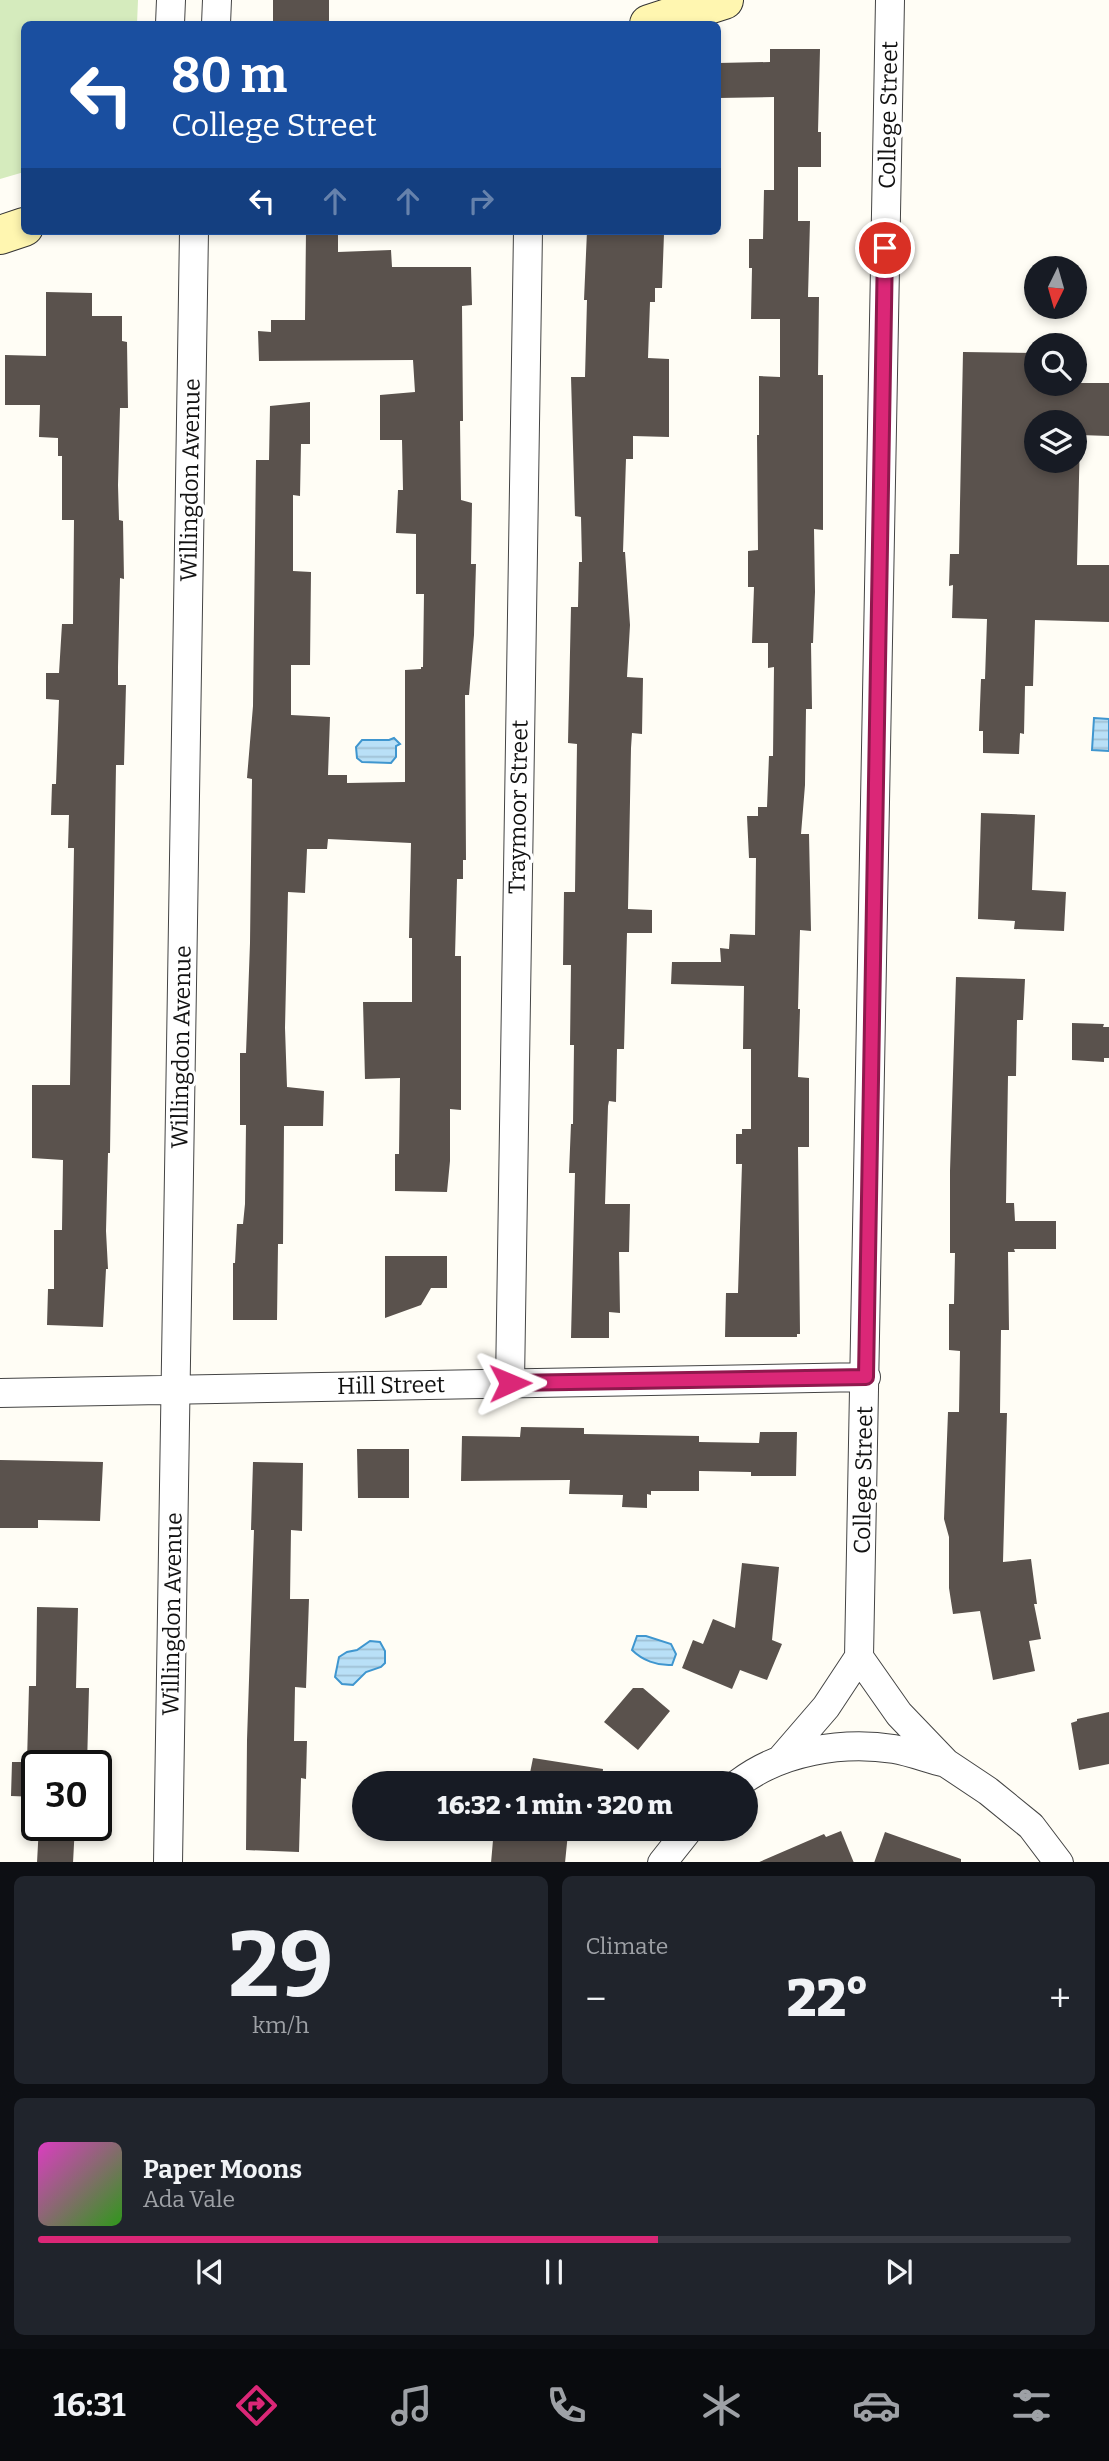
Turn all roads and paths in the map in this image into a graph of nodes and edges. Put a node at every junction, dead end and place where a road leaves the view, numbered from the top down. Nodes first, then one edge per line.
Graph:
1 (171, 0) edge
2 (217, 0) edge
3 (724, 0) edge
4 (890, 0) edge
5 (665, 14) edge
6 (170, 21) edge
7 (216, 21) edge
8 (21, 227) edge
9 (0, 235) edge
10 (194, 235) edge
11 (528, 235) edge
12 (866, 1377) junction
13 (510, 1383) junction
14 (175, 1390) junction
15 (0, 1394) edge
16 (859, 1657) junction
17 (782, 1758) junction
18 (946, 1763) junction
19 (758, 1772) edge
20 (679, 1841) edge
21 (168, 1862) edge
22 (663, 1862) edge
23 (1058, 1862) edge

1 - 6 street
2 - 7 street
3 - 5 main road
4 - 12 street, College Street
8 - 9 main road
10 - 14 street, Willingdon Avenue
11 - 13 street, Traymoor Street
12 - 13 street, Hill Street
12 - 16 street, College Street
13 - 14 street, Hill Street
14 - 15 street, Hill Street
14 - 21 street, Willingdon Avenue
16 - 17 street
16 - 18 street
17 - 18 street
17 - 19 street
18 - 23 street
20 - 22 street

